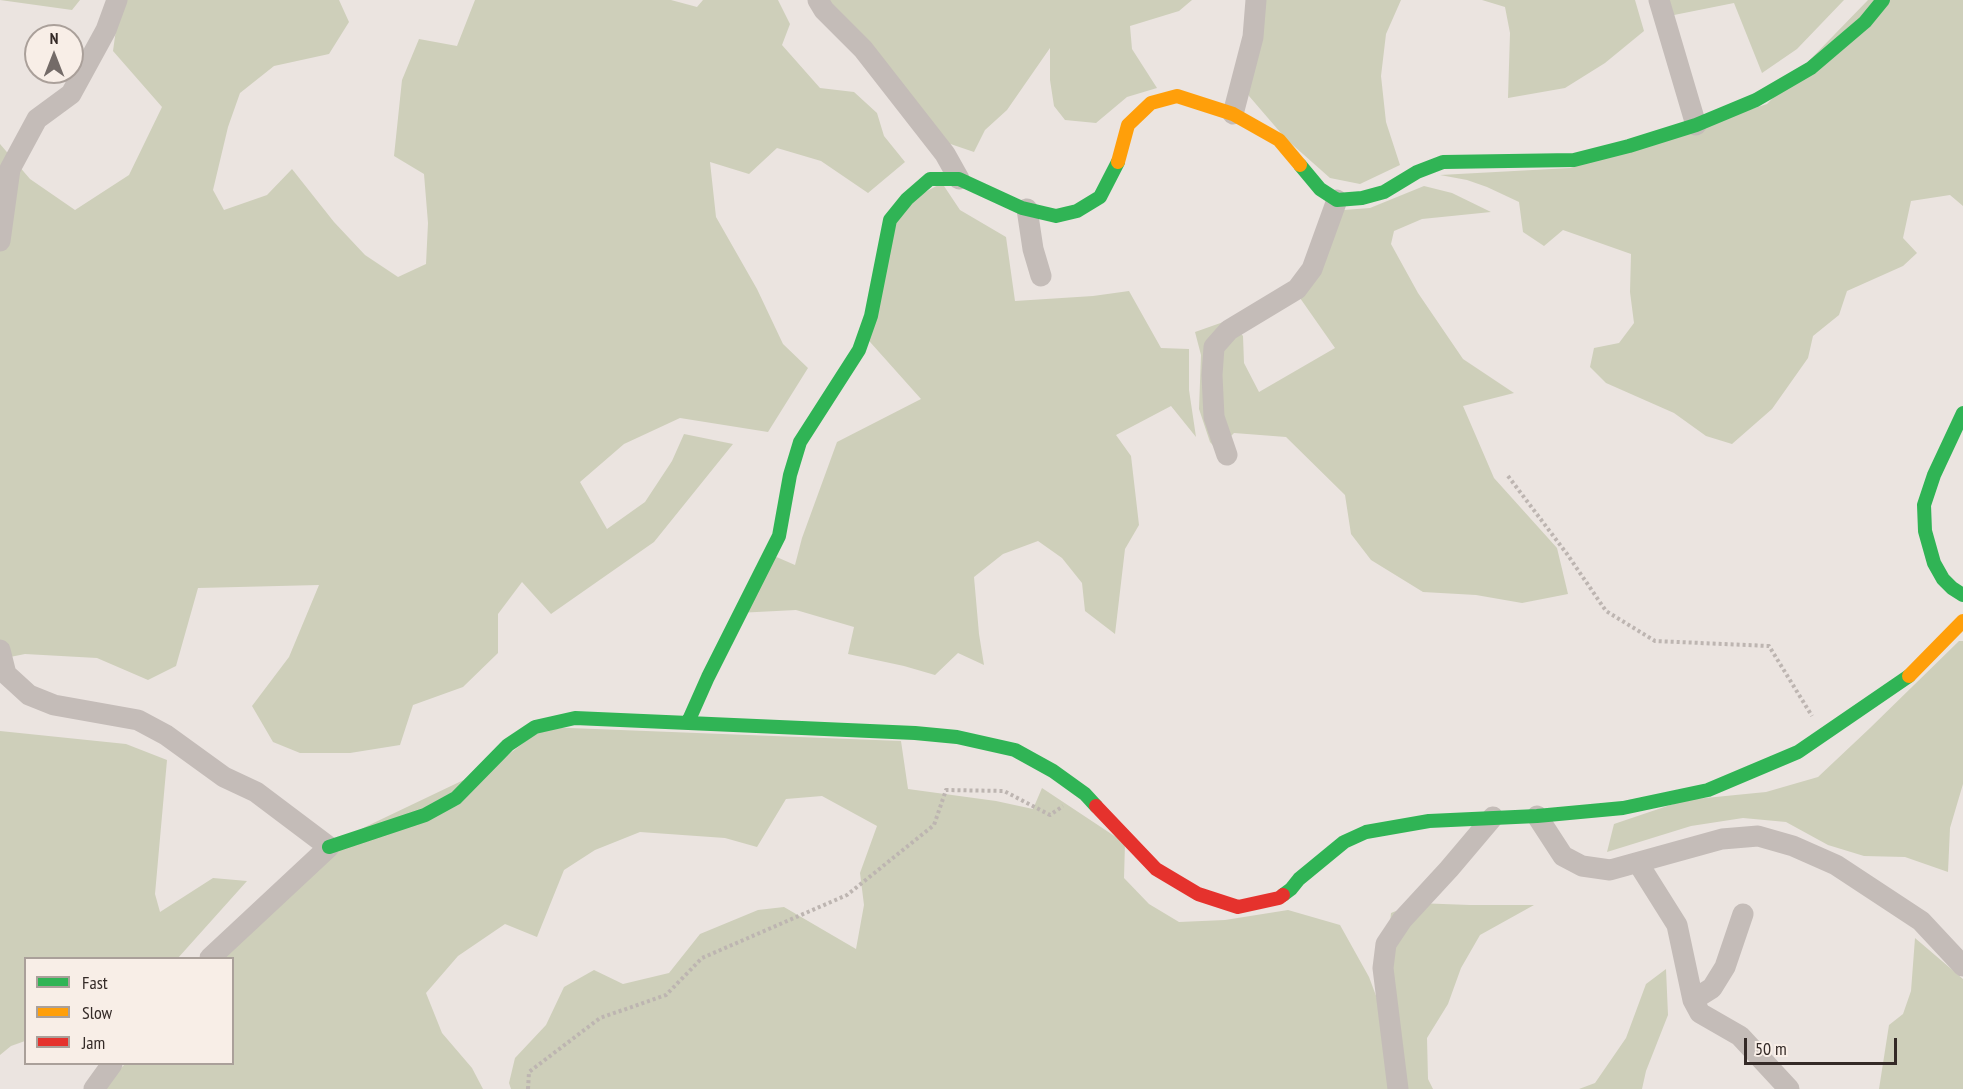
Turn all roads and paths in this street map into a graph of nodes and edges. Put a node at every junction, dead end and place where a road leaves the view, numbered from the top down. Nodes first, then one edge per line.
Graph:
1 (117, 0) edge
2 (818, 0) edge
3 (1256, 0) edge
4 (1659, 0) edge
5 (1883, 0) edge
6 (1233, 114) junction
7 (1696, 124) junction
8 (959, 179) junction
9 (1337, 200) junction
10 (1027, 209) junction
11 (0, 241) edge
12 (1041, 276) dead end
13 (1963, 413) edge
14 (1227, 455) dead end
15 (1508, 476) dead end
16 (1963, 595) edge
17 (1963, 621) edge
18 (0, 650) edge
19 (688, 722) junction
20 (1824, 735) junction
21 (1085, 794) junction
22 (1537, 816) junction
23 (1493, 817) junction
24 (329, 847) junction
25 (1638, 863) junction
26 (1743, 914) dead end
27 (211, 957) edge
28 (1963, 966) edge
29 (1693, 1000) junction
30 (111, 1065) edge
31 (94, 1089) edge
32 (528, 1089) edge
33 (1398, 1089) edge
34 (1789, 1089) edge

1 - 11 street
2 - 8 street
3 - 6 street
4 - 7 street
5 - 7 street
6 - 9 street
6 - 10 street
7 - 9 street
8 - 10 street
8 - 19 street
9 - 14 street
10 - 12 street
13 - 16 street
15 - 20 path
17 - 20 street
18 - 24 street
19 - 21 street
19 - 24 street
20 - 22 street
21 - 23 street
21 - 32 path
22 - 23 street
22 - 25 street
23 - 33 street
24 - 27 street
25 - 28 street
25 - 29 street
26 - 29 street
29 - 34 street
30 - 31 street

